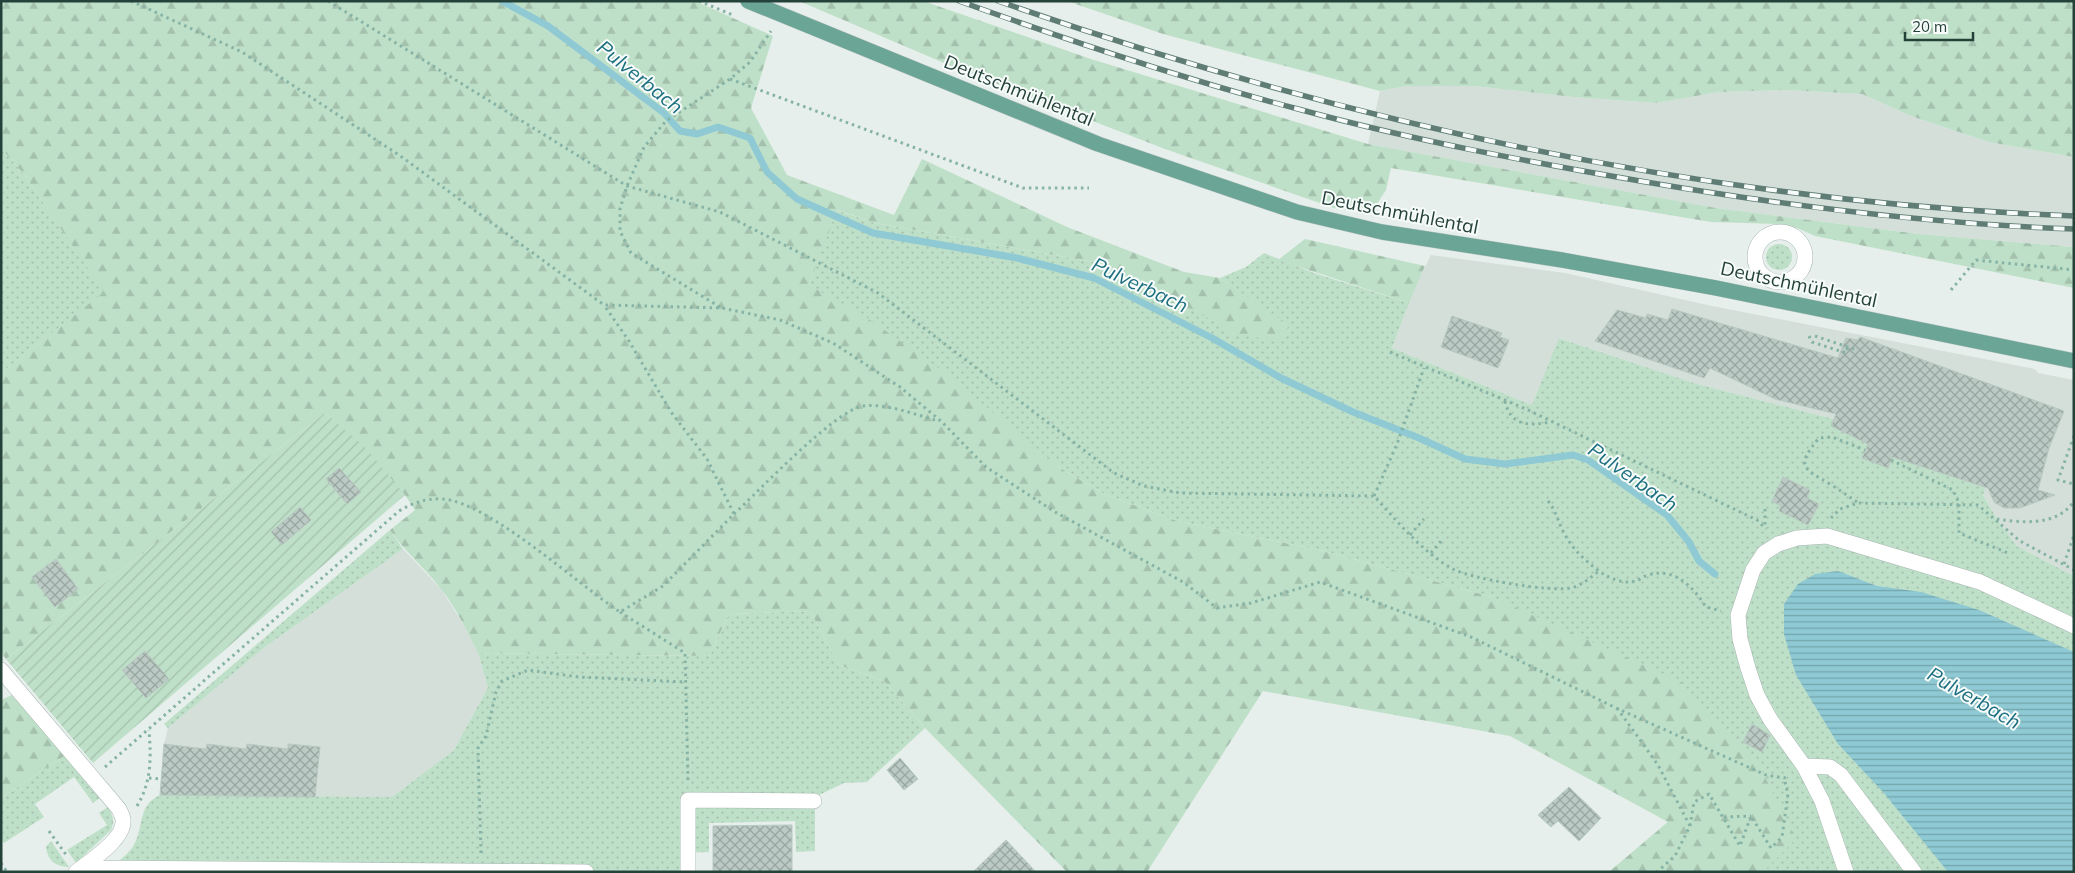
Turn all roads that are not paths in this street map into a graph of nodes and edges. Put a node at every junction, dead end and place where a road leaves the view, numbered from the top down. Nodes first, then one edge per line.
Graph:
1 (748, 1) edge
2 (2074, 361) edge
3 (2074, 626) edge
4 (1, 670) edge
5 (1804, 766) junction
6 (814, 801) dead end
7 (80, 869) edge
8 (586, 872) edge
9 (688, 872) edge
10 (1846, 872) edge
11 (1914, 872) edge

1 - 2 main road, Deutschmühlental
3 - 5 street
4 - 7 street
5 - 10 street
5 - 11 street
6 - 9 street
7 - 8 street

